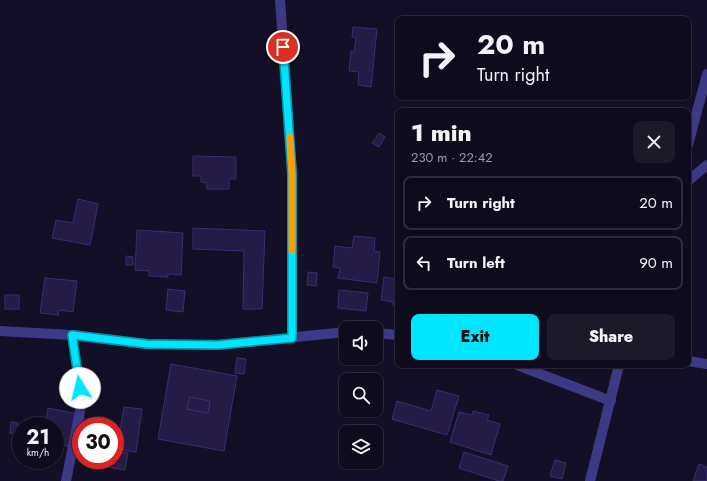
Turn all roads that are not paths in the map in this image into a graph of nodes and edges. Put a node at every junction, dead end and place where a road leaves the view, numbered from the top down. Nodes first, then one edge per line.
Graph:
1 (280, 0) edge
2 (707, 74) edge
3 (691, 134) edge
4 (707, 165) edge
5 (691, 178) edge
6 (0, 330) edge
7 (339, 333) edge
8 (383, 334) edge
9 (72, 335) junction
10 (395, 335) edge
11 (292, 338) junction
12 (691, 361) edge
13 (707, 364) edge
14 (525, 368) edge
15 (620, 368) edge
16 (611, 401) junction
17 (66, 481) edge
18 (590, 481) edge

1 - 11 street
2 - 3 street
4 - 5 street
6 - 9 street
7 - 11 street
8 - 10 street
9 - 11 street
9 - 17 street
12 - 13 street
14 - 16 street
15 - 16 street
16 - 18 street

